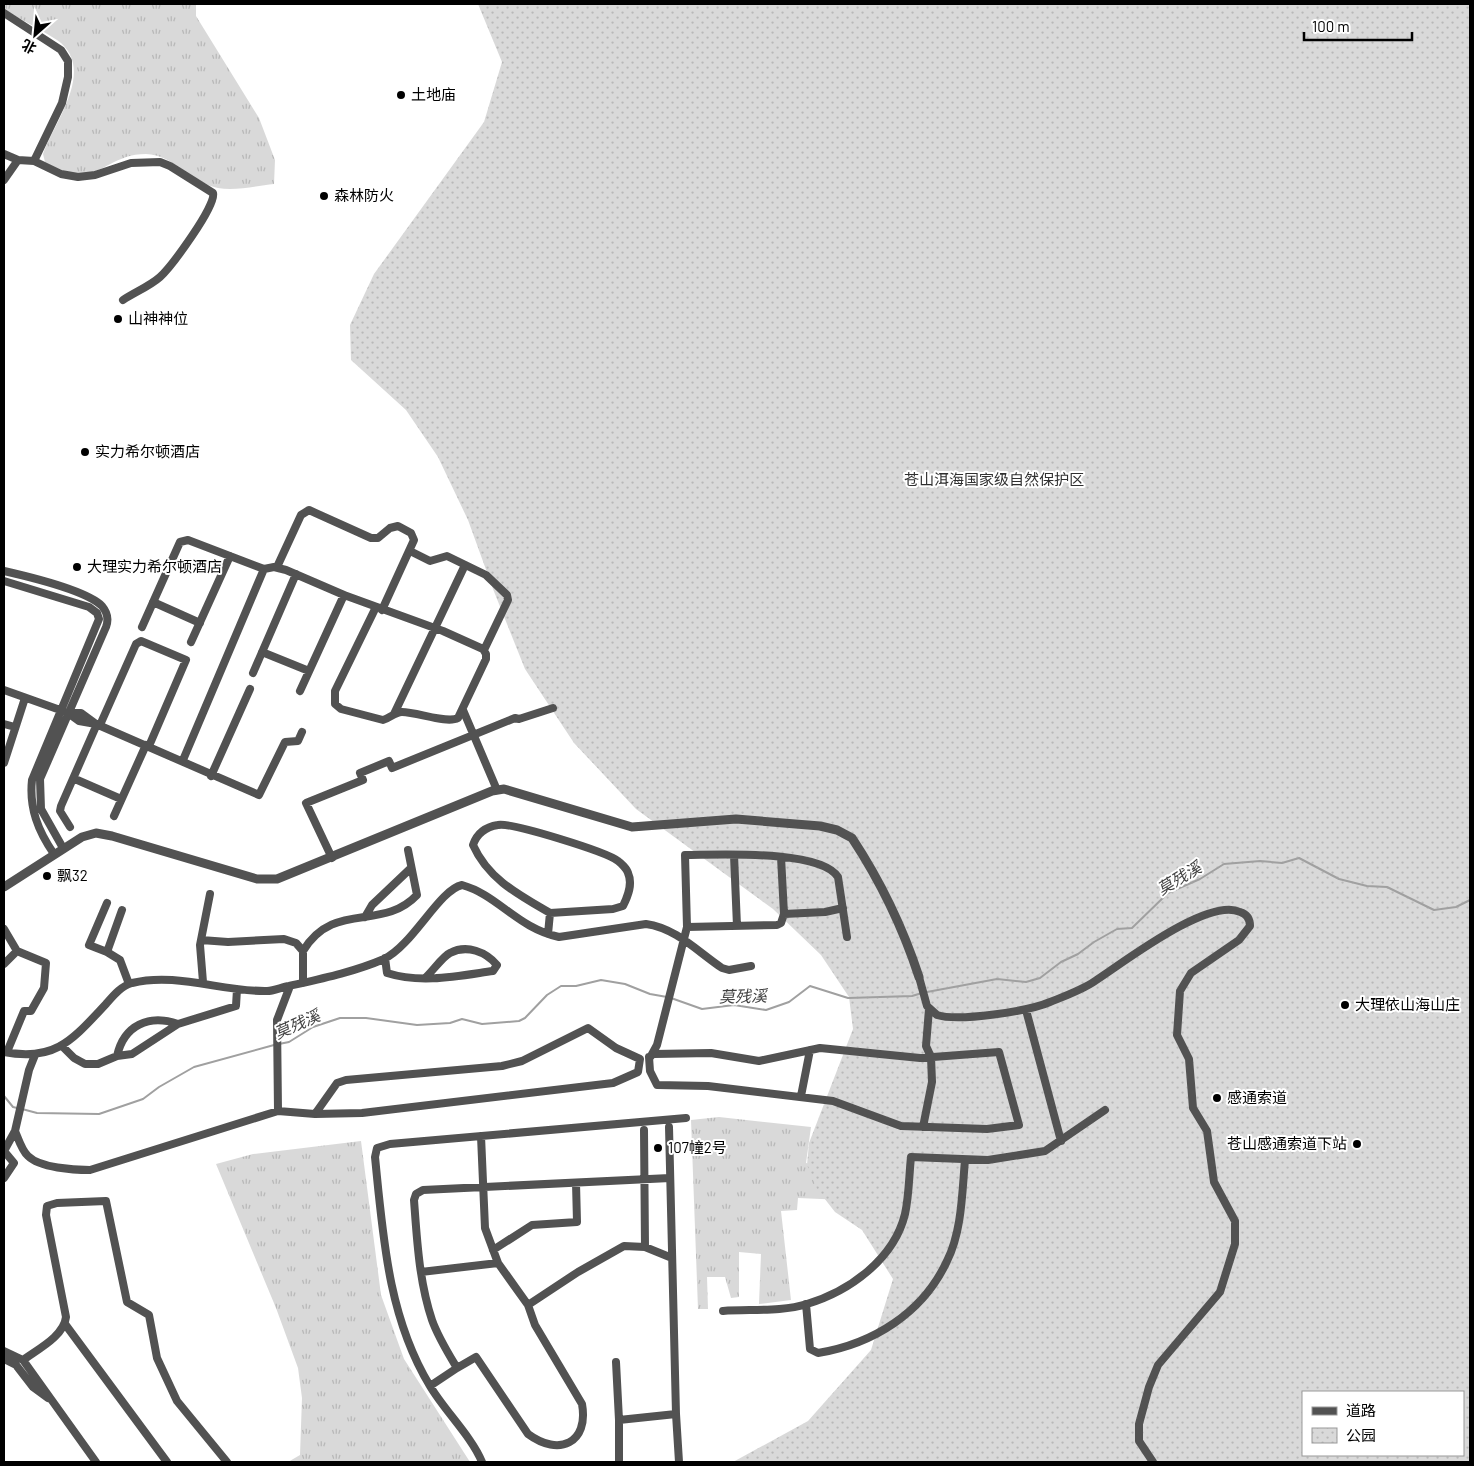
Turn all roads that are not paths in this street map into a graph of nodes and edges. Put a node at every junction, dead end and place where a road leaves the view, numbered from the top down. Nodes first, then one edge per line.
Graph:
1 (4, 13) edge
2 (4, 154) edge
3 (18, 160) junction
4 (34, 161) junction
5 (4, 180) edge
6 (123, 300) dead end
7 (410, 551) junction
8 (230, 556) junction
9 (465, 565) junction
10 (277, 567) junction
11 (264, 569) junction
12 (4, 571) edge
13 (296, 574) junction
14 (4, 580) edge
15 (344, 595) junction
16 (153, 602) junction
17 (379, 608) junction
18 (200, 623) junction
19 (142, 627) dead end
20 (434, 627) junction
21 (191, 642) dead end
22 (484, 650) junction
23 (262, 652) junction
24 (309, 671) junction
25 (252, 673) dead end
26 (250, 689) dead end
27 (4, 690) edge
28 (300, 691) dead end
29 (25, 698) junction
30 (553, 708) dead end
31 (463, 710) junction
32 (64, 712) junction
33 (394, 714) junction
34 (4, 724) edge
35 (98, 724) junction
36 (15, 727) junction
37 (302, 732) dead end
38 (473, 735) junction
39 (147, 745) junction
40 (183, 760) junction
41 (4, 763) edge
42 (211, 776) junction
43 (75, 779) junction
44 (497, 790) junction
45 (122, 799) junction
46 (44, 816) junction
47 (114, 816) dead end
48 (35, 820) junction
49 (70, 827) dead end
50 (63, 848) junction
51 (408, 850) dead end
52 (54, 854) junction
53 (734, 855) junction
54 (780, 857) junction
55 (332, 858) junction
56 (410, 868) junction
57 (4, 887) edge
58 (210, 894) dead end
59 (107, 903) dead end
60 (842, 908) junction
61 (122, 910) dead end
62 (550, 913) junction
63 (784, 914) junction
64 (365, 917) junction
65 (736, 926) junction
66 (688, 927) junction
67 (4, 929) edge
68 (548, 934) junction
69 (847, 937) dead end
70 (201, 940) junction
71 (683, 940) junction
72 (17, 951) junction
73 (303, 951) junction
74 (107, 952) junction
75 (385, 958) junction
76 (4, 964) edge
77 (751, 966) dead end
78 (919, 977) joint
79 (424, 978) junction
80 (203, 982) junction
81 (303, 983) junction
82 (130, 984) junction
83 (290, 986) junction
84 (237, 989) junction
85 (928, 1008) junction
86 (1026, 1010) junction
87 (178, 1024) junction
88 (62, 1046) junction
89 (810, 1050) junction
90 (5, 1052) edge
91 (35, 1055) junction
92 (117, 1056) junction
93 (652, 1056) junction
94 (931, 1057) junction
95 (640, 1059) junction
96 (650, 1071) junction
97 (638, 1072) junction
98 (801, 1096) junction
99 (1105, 1110) dead end
100 (278, 1111) junction
101 (315, 1114) junction
102 (686, 1118) dead end
103 (669, 1127) dead end
104 (923, 1127) junction
105 (644, 1130) dead end
106 (15, 1131) junction
107 (481, 1136) junction
108 (1061, 1141) junction
109 (4, 1151) edge
110 (28, 1156) junction
111 (965, 1160) junction
112 (14, 1163) junction
113 (4, 1178) edge
114 (670, 1178) junction
115 (644, 1179) junction
116 (576, 1182) junction
117 (484, 1187) junction
118 (644, 1247) junction
119 (493, 1250) junction
120 (672, 1258) junction
121 (498, 1263) junction
122 (422, 1272) junction
123 (806, 1304) junction
124 (528, 1305) junction
125 (723, 1311) dead end
126 (66, 1324) junction
127 (4, 1351) edge
128 (4, 1359) edge
129 (23, 1360) junction
130 (616, 1362) dead end
131 (457, 1368) junction
132 (430, 1386) junction
133 (52, 1403) junction
134 (676, 1414) junction
135 (619, 1420) junction
136 (96, 1462) edge
137 (167, 1462) edge
138 (227, 1462) edge
139 (482, 1462) edge
140 (619, 1462) edge
141 (679, 1462) edge
142 (1154, 1462) edge

1 - 4 street
2 - 3 street
3 - 4 street
3 - 5 street
4 - 6 street
7 - 9 street
7 - 10 street
7 - 17 street
8 - 11 street
8 - 16 street
8 - 18 street
9 - 20 street
9 - 22 street
10 - 11 street
10 - 13 street
11 - 40 street
12 - 32 street
13 - 15 street
13 - 23 street
14 - 32 street
15 - 17 street
15 - 24 street
16 - 18 street
16 - 19 street
17 - 20 street
17 - 33 street
18 - 21 street
20 - 22 street
20 - 33 street
22 - 31 street
23 - 24 street
23 - 25 street
24 - 28 street
26 - 42 street
27 - 29 street
29 - 32 street
29 - 36 street
30 - 38 street
31 - 33 street
31 - 38 street
32 - 35 street
32 - 46 street
32 - 48 street
34 - 36 street
35 - 39 street
35 - 39 street
35 - 43 street
36 - 41 street
37 - 42 street
38 - 44 street
38 - 55 street
39 - 40 street
39 - 45 street
40 - 42 street
43 - 45 street
43 - 49 street
44 - 55 street
44 - 78 street
45 - 47 street
46 - 48 street
46 - 50 street
48 - 52 street
50 - 52 street
50 - 55 street
51 - 56 street
52 - 57 street
53 - 54 street
53 - 65 street
53 - 66 street
54 - 60 street
54 - 63 street
56 - 64 street
56 - 64 street
58 - 70 street
59 - 74 street
60 - 63 street
60 - 69 street
61 - 74 street
62 - 62 street
62 - 68 street
63 - 65 street
64 - 73 street
65 - 66 street
66 - 71 street
67 - 72 street
68 - 71 street
68 - 75 street
70 - 73 street
70 - 80 street
71 - 77 street
71 - 93 street
72 - 76 street
72 - 90 street
73 - 81 street
74 - 82 street
75 - 79 street
75 - 81 street
78 - 85 street
79 - 79 street
80 - 82 street
80 - 84 street
81 - 83 street
82 - 88 street
83 - 84 street
83 - 100 street
84 - 87 street
85 - 86 street
85 - 94 street
86 - 108 street
86 - 142 street
87 - 92 street
87 - 92 street
88 - 91 street
88 - 92 street
89 - 93 street
89 - 94 street
89 - 98 street
90 - 91 street
91 - 106 street
93 - 95 street
93 - 96 street
94 - 104 street
94 - 104 street
95 - 97 street
95 - 101 street
96 - 97 street
96 - 98 street
97 - 101 street
98 - 104 street
99 - 108 street
100 - 101 street
100 - 110 street
102 - 107 street
103 - 114 street
105 - 115 street
106 - 109 street
106 - 110 street
107 - 117 street
107 - 132 street
108 - 111 street
109 - 112 street
110 - 112 street
111 - 123 street
111 - 123 street
112 - 113 street
114 - 115 street
114 - 120 street
115 - 116 street
115 - 118 street
116 - 117 street
116 - 119 street
117 - 119 street
117 - 122 street
118 - 120 street
118 - 124 street
119 - 121 street
120 - 134 street
121 - 122 street
121 - 124 street
122 - 131 street
123 - 125 street
124 - 131 street
126 - 129 street
126 - 137 street
126 - 138 street
127 - 129 street
128 - 133 street
129 - 133 street
130 - 135 street
131 - 132 street
132 - 139 street
133 - 136 street
134 - 135 street
134 - 141 street
135 - 140 street

